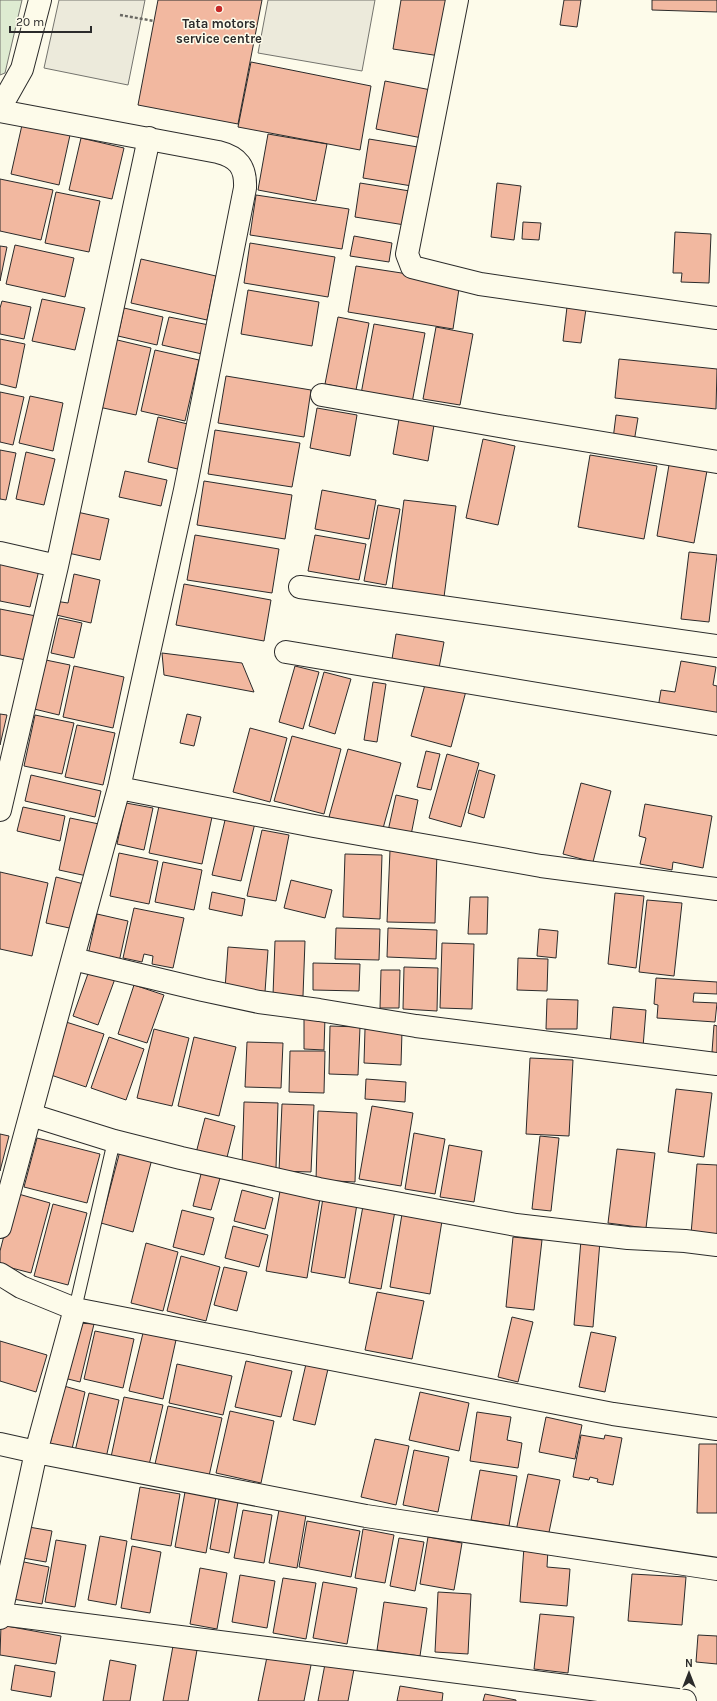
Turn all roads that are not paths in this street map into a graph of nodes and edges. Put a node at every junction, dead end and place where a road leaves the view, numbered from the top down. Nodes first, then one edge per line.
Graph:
1 (40, 0) edge
2 (457, 0) edge
3 (0, 110) edge
4 (149, 138) junction
5 (717, 318) edge
6 (322, 395) dead end
7 (717, 462) edge
8 (0, 553) edge
9 (57, 566) junction
10 (300, 587) dead end
11 (717, 646) edge
12 (286, 652) dead end
13 (717, 724) edge
14 (119, 788) junction
15 (0, 810) edge
16 (717, 889) edge
17 (73, 958) junction
18 (717, 1064) edge
19 (31, 1115) junction
20 (114, 1141) junction
21 (0, 1227) edge
22 (717, 1245) edge
23 (0, 1274) edge
24 (75, 1309) junction
25 (717, 1429) edge
26 (0, 1444) edge
27 (36, 1452) junction
28 (717, 1569) edge
29 (0, 1616) edge
30 (685, 1701) edge

1 - 3 street
2 - 5 street
3 - 4 street
4 - 9 street
4 - 14 street
6 - 7 street
8 - 9 street
9 - 15 street
10 - 11 street
12 - 13 street
14 - 16 street
14 - 17 street
17 - 18 street
17 - 19 street
19 - 20 street
19 - 21 street
20 - 22 street
20 - 24 lane
23 - 24 street
24 - 25 street
24 - 27 street
26 - 27 street
27 - 28 street
27 - 29 street
29 - 30 street

